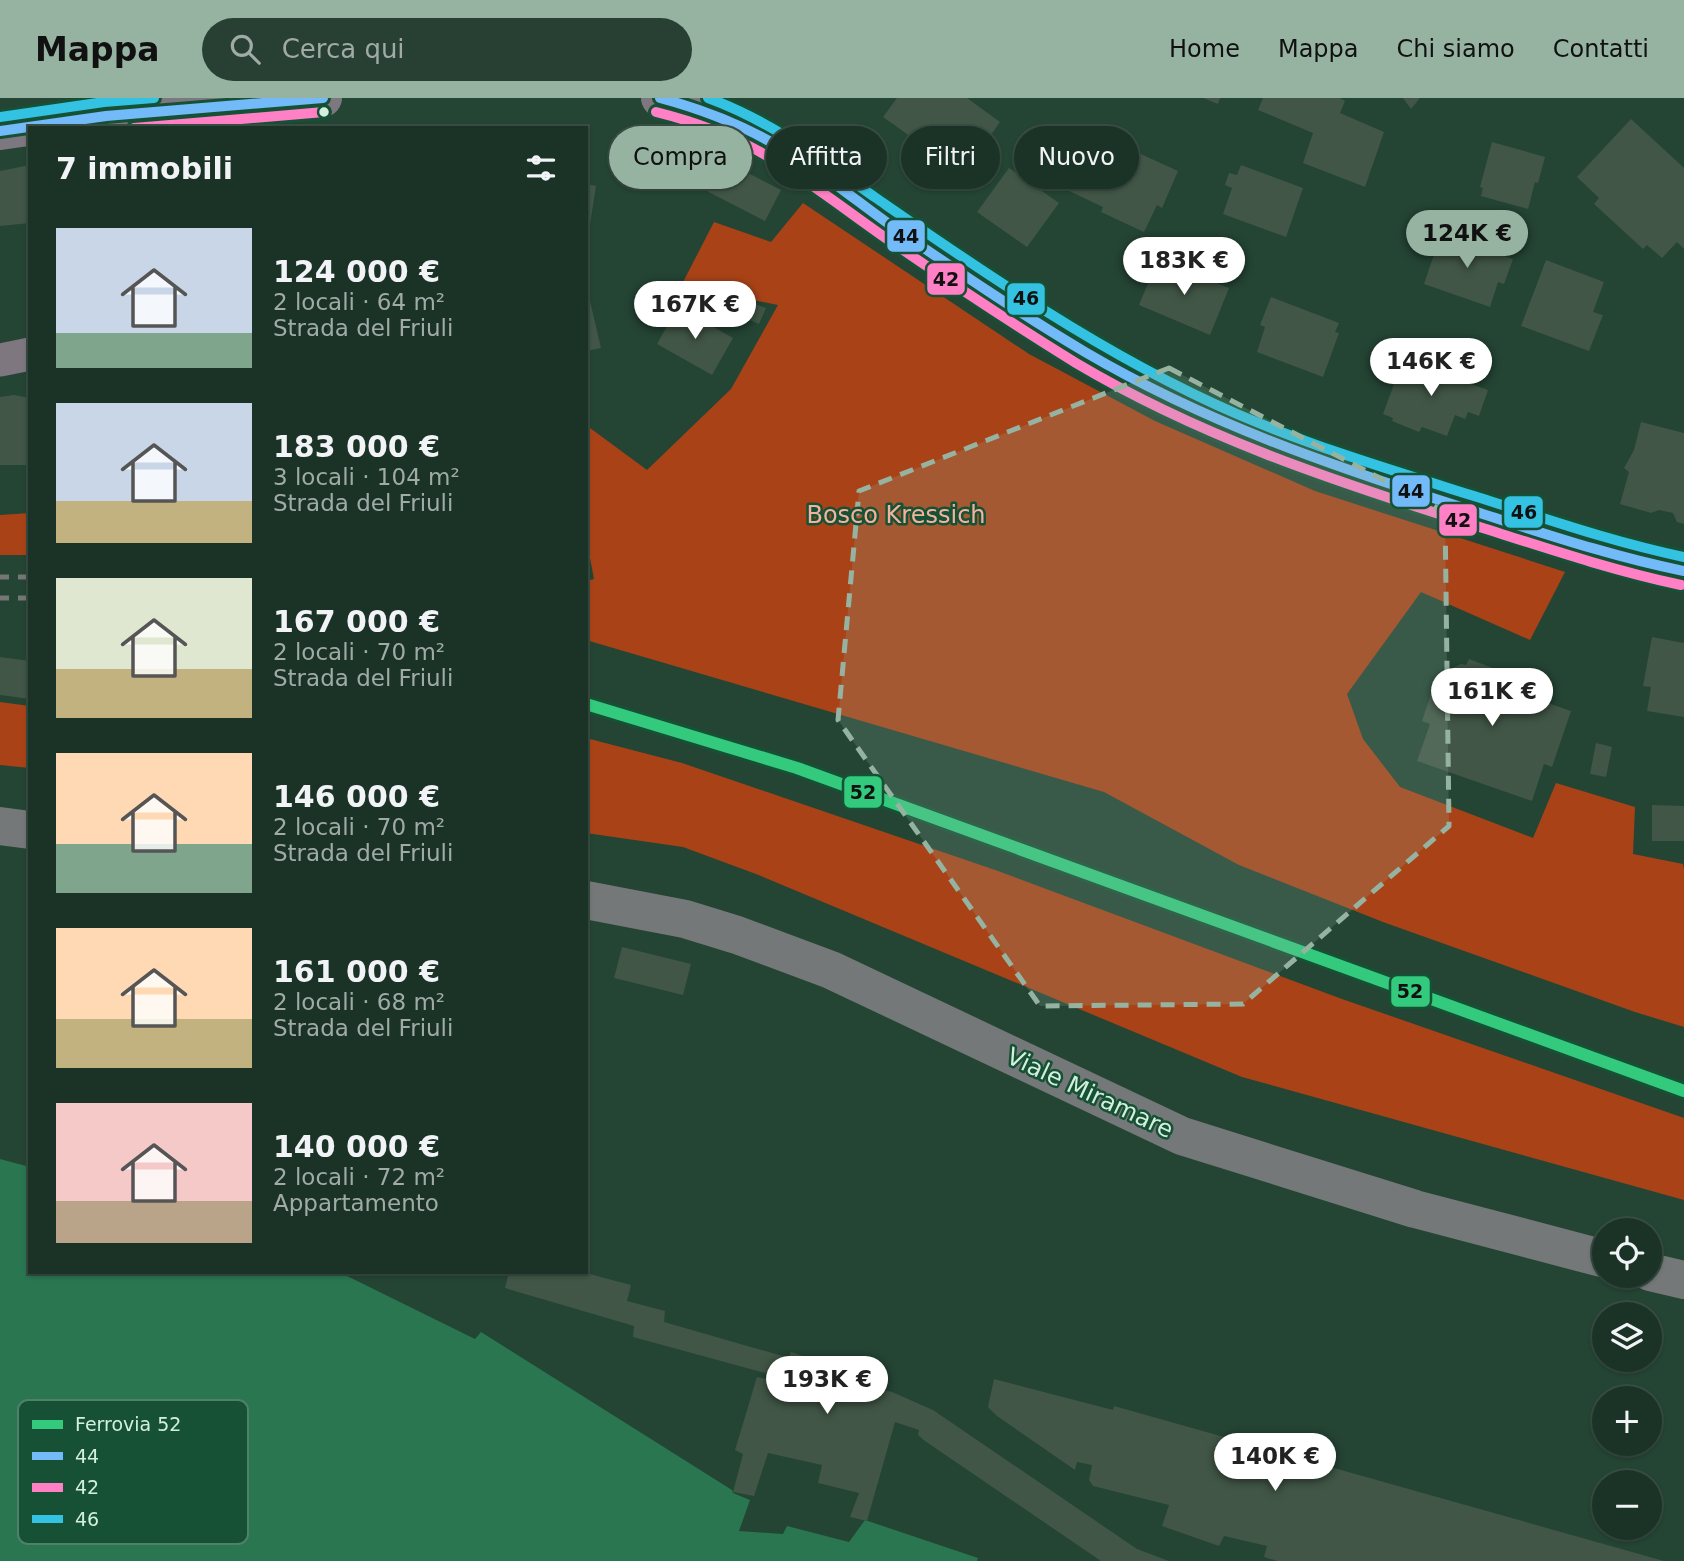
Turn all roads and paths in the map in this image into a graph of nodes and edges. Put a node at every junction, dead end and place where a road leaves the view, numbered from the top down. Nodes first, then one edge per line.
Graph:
1 (323, 98) edge
2 (660, 98) edge
3 (82, 123) edge
4 (51, 126) edge
5 (28, 128) edge
6 (0, 131) edge
7 (28, 354) edge
8 (0, 360) edge
9 (1684, 571) edge
10 (0, 826) edge
11 (28, 830) edge
12 (588, 900) edge
13 (1592, 1256) edge
14 (1662, 1275) edge
15 (1684, 1280) edge

1 - 3 main road
2 - 9 main road
3 - 4 main road
5 - 6 main road
7 - 8 street
10 - 11 main road
12 - 13 main road, Viale Miramare
14 - 15 main road

